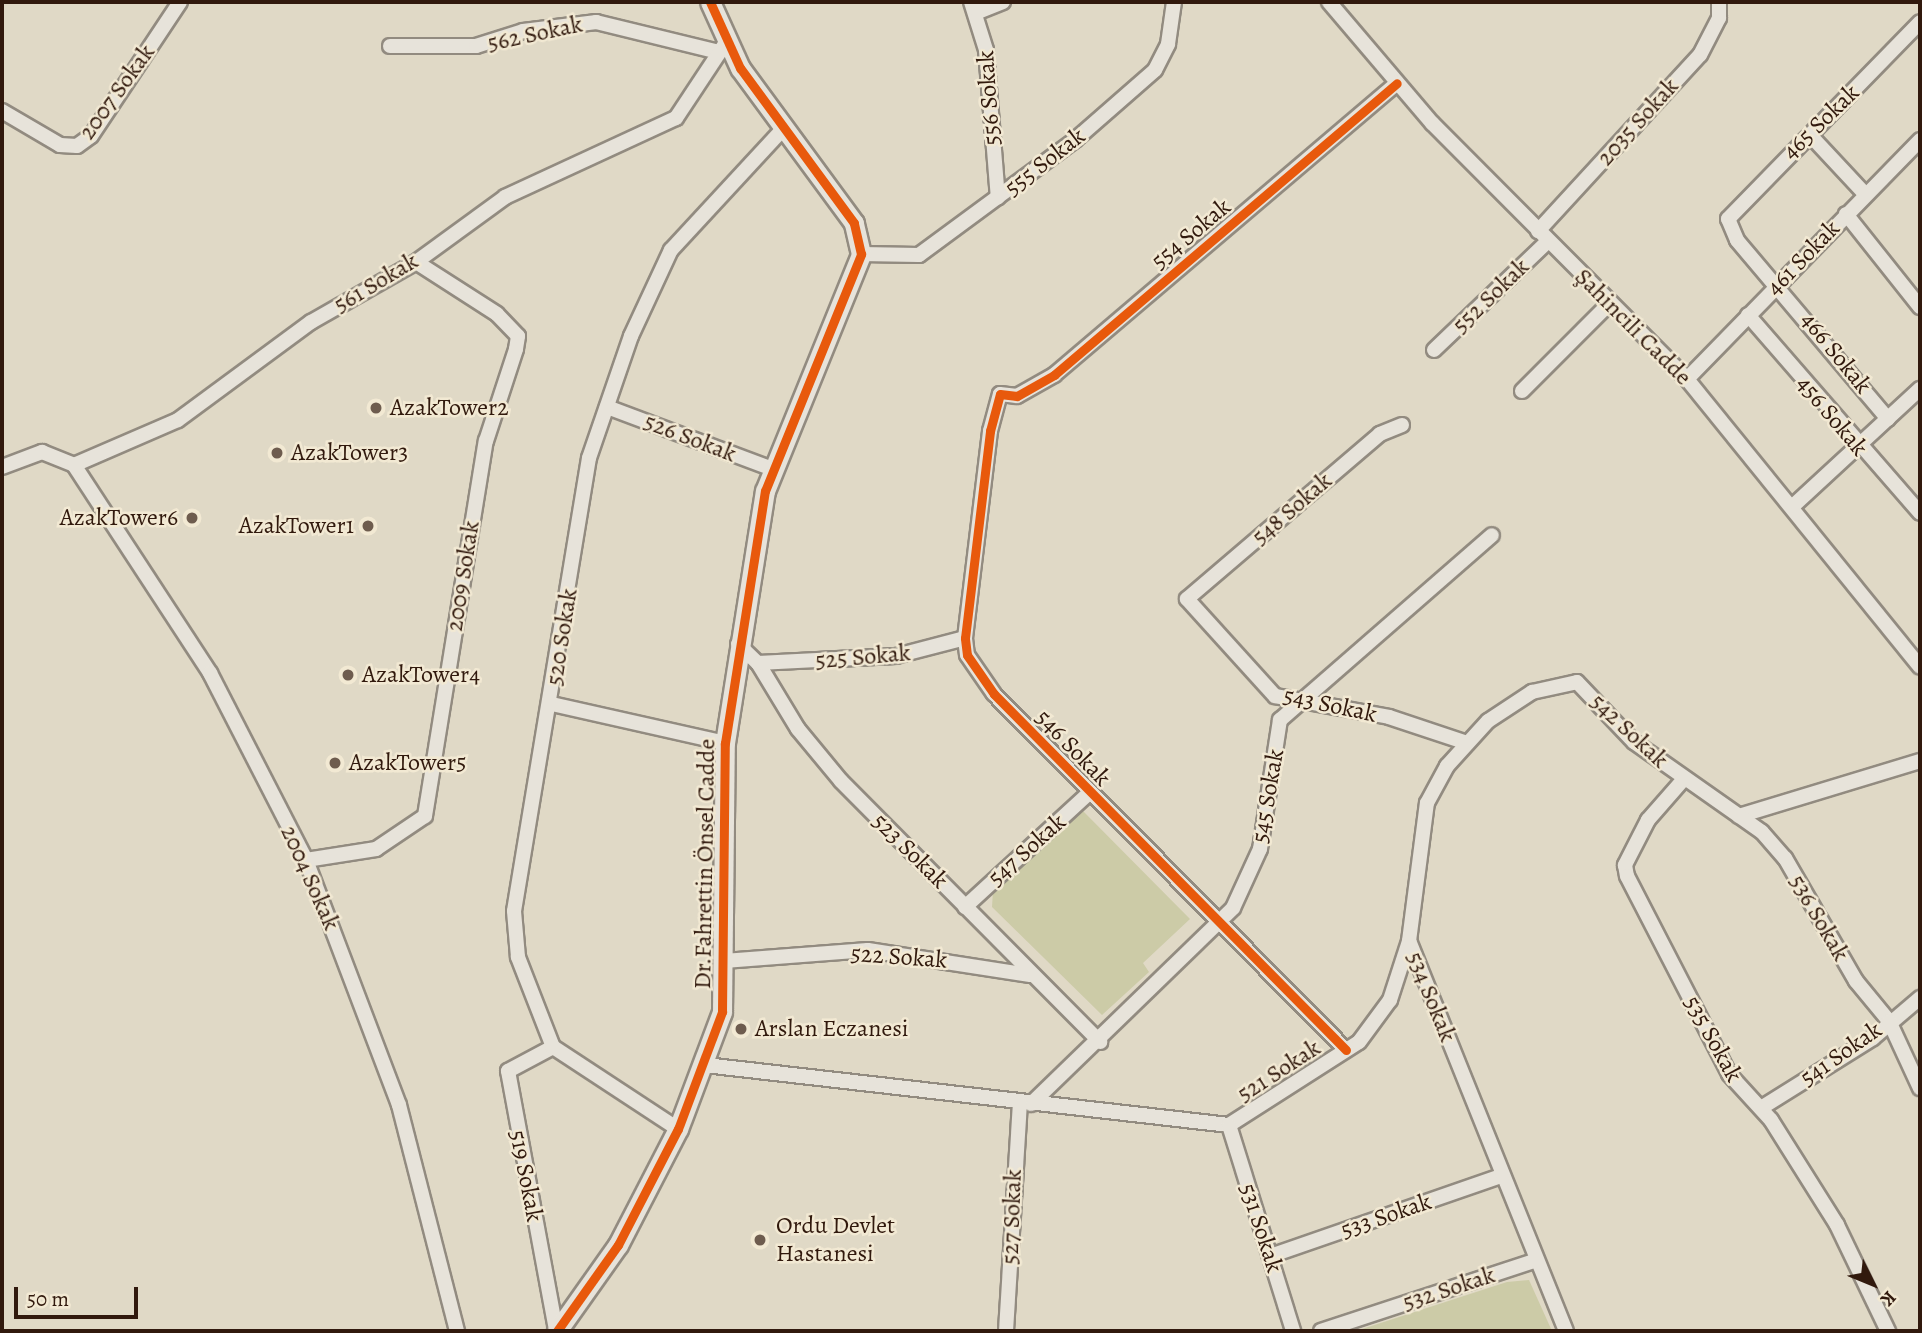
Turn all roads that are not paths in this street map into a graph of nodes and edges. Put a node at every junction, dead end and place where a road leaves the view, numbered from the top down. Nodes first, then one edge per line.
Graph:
1 (180, 2) edge
2 (710, 2) edge
3 (1003, 2) edge
4 (1174, 2) edge
5 (1329, 2) edge
6 (1719, 2) edge
7 (974, 7) edge
8 (1920, 22) edge
9 (390, 46) dead end
10 (722, 48) junction
11 (1397, 83) junction
12 (2, 111) edge
13 (784, 128) junction
14 (1810, 135) junction
15 (1919, 146) edge
16 (1866, 194) junction
17 (998, 198) junction
18 (1846, 214) junction
19 (1728, 224) joint
20 (1543, 236) junction
21 (861, 254) junction
22 (416, 262) junction
23 (1778, 282) junction
24 (1610, 303) junction
25 (1920, 307) edge
26 (1748, 315) junction
27 (1434, 350) dead end
28 (1687, 379) junction
29 (1920, 389) edge
30 (1522, 391) dead end
31 (1000, 394) joint
32 (607, 407) junction
33 (1888, 419) junction
34 (1402, 425) dead end
35 (1858, 448) junction
36 (74, 465) junction
37 (2, 467) edge
38 (773, 469) junction
39 (1793, 506) junction
40 (1920, 513) edge
41 (1492, 536) dead end
42 (1187, 599) joint
43 (965, 638) junction
44 (738, 644) junction
45 (758, 663) junction
46 (1920, 667) edge
47 (1577, 682) joint
48 (1299, 701) junction
49 (552, 704) junction
50 (724, 743) junction
51 (1467, 743) junction
52 (1920, 761) edge
53 (1682, 780) junction
54 (1090, 793) junction
55 (1739, 816) junction
56 (306, 860) junction
57 (965, 907) junction
58 (1217, 925) junction
59 (1409, 942) junction
60 (724, 961) junction
61 (1030, 975) junction
62 (1920, 998) edge
63 (1889, 1021) junction
64 (1100, 1042) junction
65 (553, 1047) junction
66 (1346, 1050) junction
67 (705, 1065) junction
68 (1920, 1088) edge
69 (1026, 1104) junction
70 (1761, 1108) junction
71 (1229, 1125) junction
72 (678, 1129) junction
73 (1502, 1176) junction
74 (1270, 1256) junction
75 (1537, 1260) junction
76 (457, 1331) edge
77 (557, 1331) edge
78 (1006, 1331) edge
79 (1293, 1331) edge
80 (1321, 1331) edge
81 (1566, 1331) edge
82 (1888, 1331) edge

1 - 12 street, 2007 Sokak
2 - 10 street
3 - 7 street
4 - 17 street, 555 Sokak
5 - 11 street, Şahincili Cadde
6 - 20 street, 2035 Sokak
7 - 17 street, 556 Sokak
8 - 14 street, 465 Sokak
9 - 10 street, 562 Sokak
10 - 13 street
10 - 22 street, 561 Sokak
11 - 20 street, Şahincili Cadde
11 - 31 street, 554 Sokak
13 - 21 street
13 - 32 street, 520 Sokak
14 - 16 street
14 - 19 street, 465 Sokak
15 - 16 street, 461 Sokak
16 - 18 street, 461 Sokak
17 - 21 street, 555 Sokak
18 - 23 street, 461 Sokak
18 - 25 street
19 - 23 street, 466 Sokak
20 - 24 street, Şahincili Cadde
20 - 27 street, 552 Sokak
21 - 38 street, Dr.Fahrettin Önsel Cadde
22 - 36 street, 561 Sokak
22 - 56 street, 2009 Sokak
23 - 26 street, 461 Sokak
23 - 33 street, 466 Sokak
24 - 28 street, Şahincili Cadde
24 - 30 street
26 - 28 street, 461 Sokak
26 - 35 street, 456 Sokak
28 - 39 street, Şahincili Cadde
29 - 33 street
31 - 43 street, 546 Sokak
32 - 38 street, 526 Sokak
32 - 49 street, 520 Sokak
33 - 35 street
34 - 42 street, 548 Sokak
35 - 39 street
35 - 40 street, 456 Sokak
36 - 37 street
36 - 56 street, 2004 Sokak
38 - 44 street, Dr.Fahrettin Önsel Cadde
39 - 46 street, Şahincili Cadde
41 - 48 street, 545 Sokak
42 - 48 street, 543 Sokak
43 - 45 street, 525 Sokak
43 - 54 street, 546 Sokak
44 - 45 street, 523 Sokak
44 - 50 street, Dr.Fahrettin Önsel Cadde
45 - 57 street, 523 Sokak
47 - 51 street, 534 Sokak
47 - 53 street, 542 Sokak
48 - 51 street, 543 Sokak
48 - 58 street, 545 Sokak
49 - 50 street
49 - 65 street, 520 Sokak
50 - 60 street, Dr.Fahrettin Önsel Cadde
51 - 59 street, 534 Sokak
52 - 55 street
53 - 55 street, 536 Sokak
53 - 70 street, 535 Sokak
54 - 57 street, 547 Sokak
54 - 58 street, 546 Sokak
55 - 63 street, 536 Sokak
56 - 76 street, 2004 Sokak
57 - 61 street, 523 Sokak
58 - 64 street, 545 Sokak
58 - 66 street, 546 Sokak
59 - 66 street, 521 Sokak
59 - 73 street, 534 Sokak
60 - 61 street, 522 Sokak
60 - 67 street, Dr.Fahrettin Önsel Cadde
61 - 64 street, 523 Sokak
62 - 63 street, 541 Sokak
63 - 68 street, 536 Sokak
63 - 70 street, 541 Sokak
64 - 69 street, 545 Sokak
65 - 72 street
65 - 77 street, 519 Sokak
66 - 71 street, 521 Sokak
67 - 69 street, 521 Sokak
67 - 72 street, Dr.Fahrettin Önsel Cadde
69 - 71 street, 521 Sokak
69 - 78 street, 527 Sokak
70 - 82 street, 535 Sokak
71 - 74 street, 531 Sokak
72 - 77 street, Dr.Fahrettin Önsel Cadde
73 - 74 street, 533 Sokak
73 - 75 street, 534 Sokak
74 - 79 street, 531 Sokak
75 - 80 street, 532 Sokak
75 - 81 street, 534 Sokak

